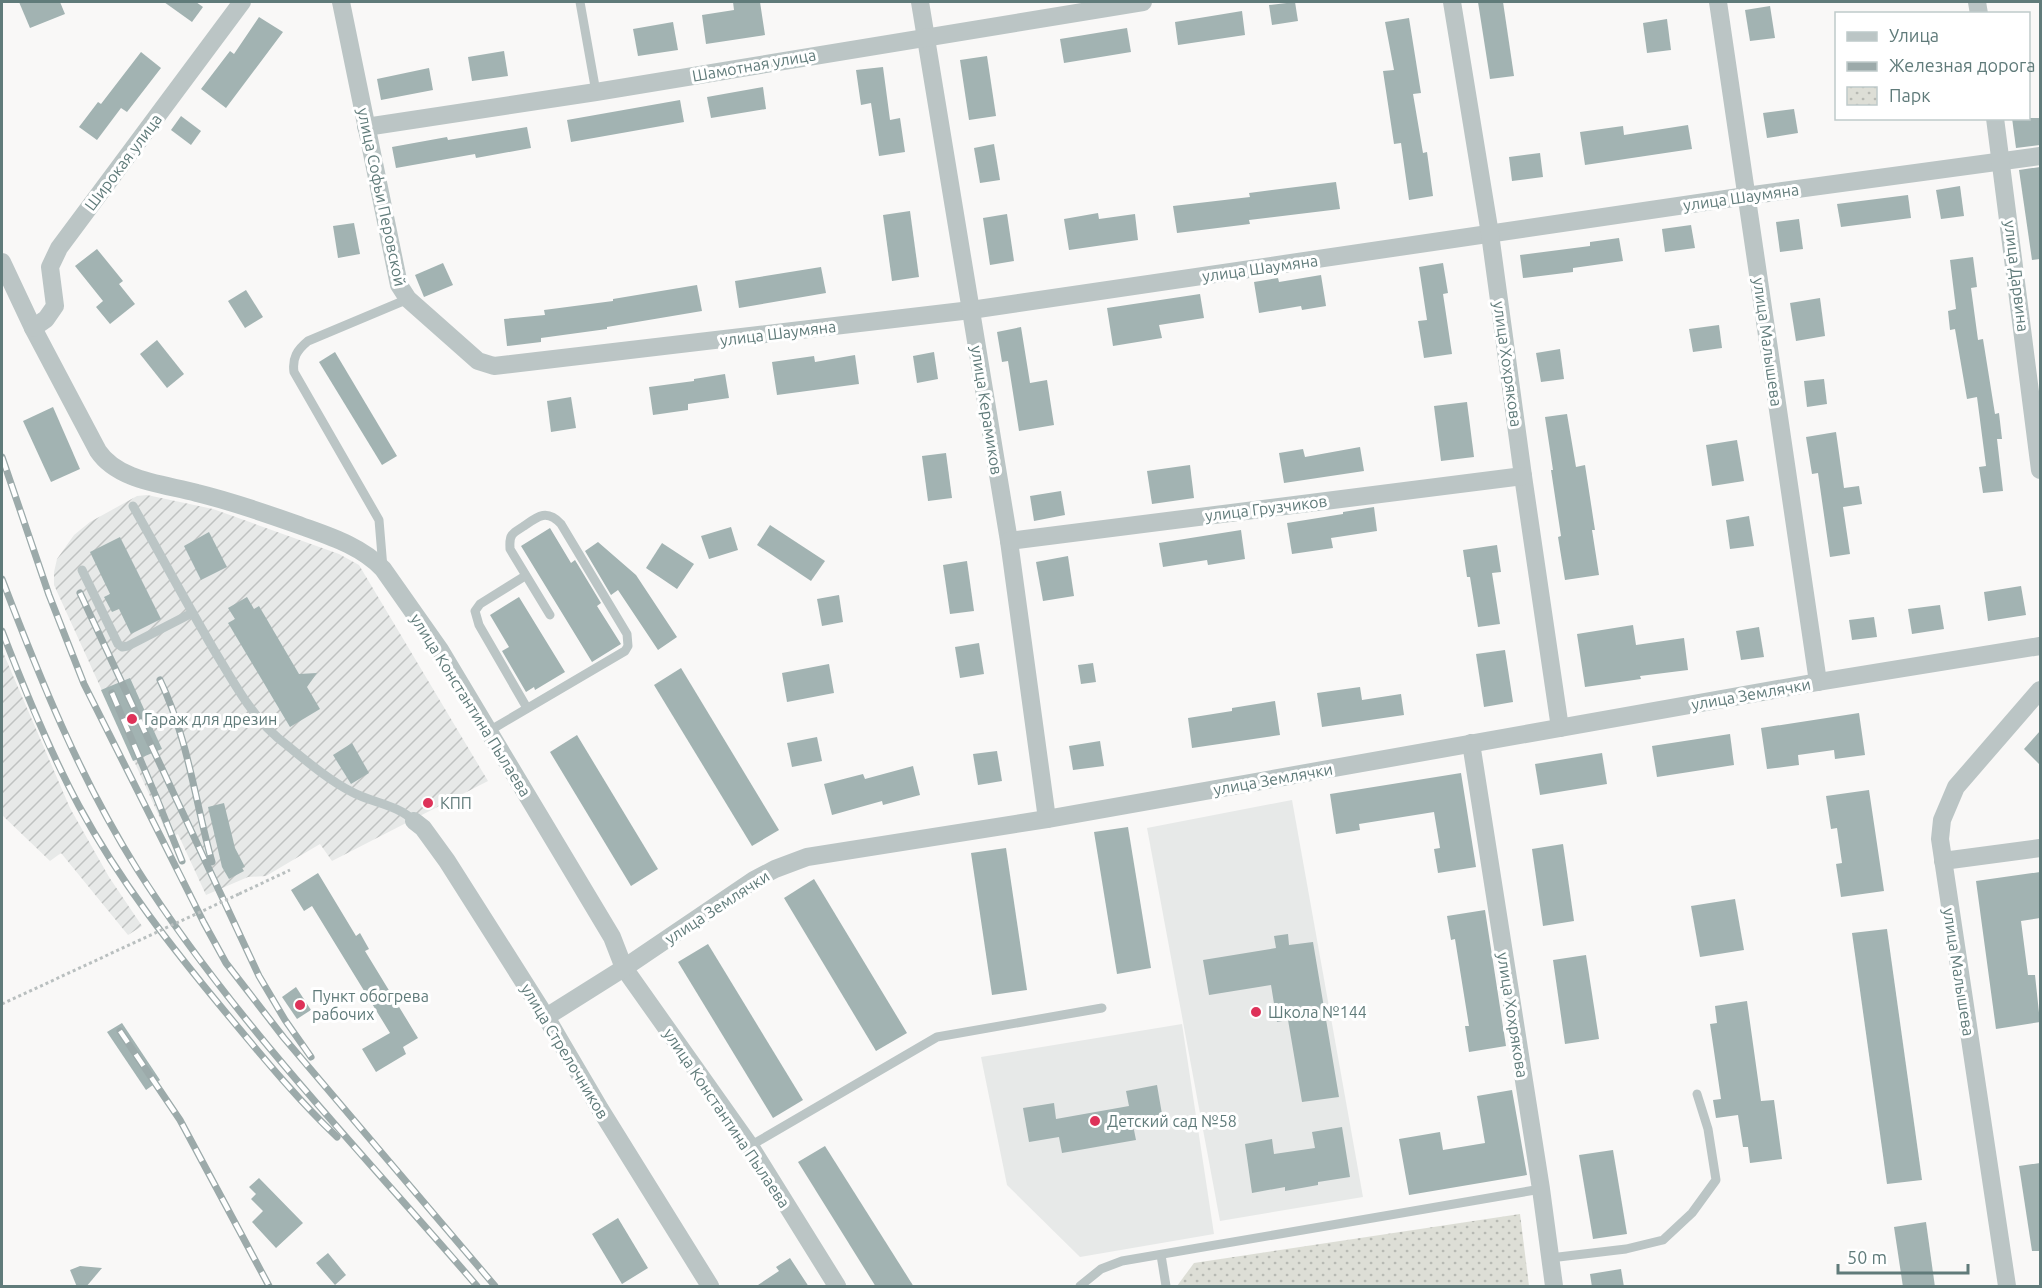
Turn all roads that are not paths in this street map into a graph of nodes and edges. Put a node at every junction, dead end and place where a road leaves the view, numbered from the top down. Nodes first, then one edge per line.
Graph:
1 (242, 2) edge
2 (341, 2) edge
3 (580, 2) edge
4 (920, 2) edge
5 (1143, 2) edge
6 (1452, 2) edge
7 (1718, 2) edge
8 (926, 36) junction
9 (596, 92) junction
10 (1995, 120) edge
11 (366, 127) junction
12 (2040, 156) edge
13 (2002, 162) junction
14 (1746, 196) junction
15 (1490, 234) junction
16 (2, 262) edge
17 (408, 298) junction
18 (971, 310) junction
19 (33, 328) junction
20 (478, 361) joint
21 (2040, 470) edge
22 (1523, 476) junction
23 (133, 506) dead end
24 (1009, 541) junction
25 (383, 569) junction
26 (82, 570) dead end
27 (525, 576) junction
28 (192, 613) junction
29 (550, 615) dead end
30 (2040, 646) edge
31 (1818, 682) junction
32 (2040, 690) edge
33 (527, 708) junction
34 (1560, 728) junction
35 (489, 731) junction
36 (1471, 743) junction
37 (1047, 819) junction
38 (414, 821) joint
39 (2040, 848) edge
40 (1942, 861) junction
41 (624, 968) junction
42 (1102, 1008) dead end
43 (546, 1017) junction
44 (1698, 1094) dead end
45 (750, 1146) junction
46 (1541, 1189) junction
47 (1161, 1255) junction
48 (1550, 1258) junction
49 (710, 1287) edge
50 (837, 1287) edge
51 (1080, 1287) edge
52 (1166, 1287) edge
53 (1554, 1287) edge
54 (2007, 1287) edge

1 - 19 street, Широкая улица
2 - 11 street, улица Софьи Перовской
3 - 9 lane
4 - 8 street, улица Керамиков
5 - 8 street, Шамотная улица
6 - 15 street, улица Хохрякова
7 - 14 street, улица Малышева
8 - 9 street, Шамотная улица
8 - 18 street, улица Керамиков
9 - 11 street, Шамотная улица
10 - 13 street, улица Дарвина
11 - 17 street, улица Софьи Перовской
12 - 13 street, улица Шаумяна
13 - 14 street, улица Шаумяна
13 - 21 street, улица Дарвина
14 - 15 street, улица Шаумяна
14 - 31 street, улица Малышева
15 - 18 street, улица Шаумяна
15 - 22 street, улица Хохрякова
16 - 19 street, улица Константина Пылаева
17 - 20 street, улица Софьи Перовской
17 - 25 lane
18 - 20 street, улица Шаумяна
18 - 24 street, улица Керамиков
19 - 25 street, улица Константина Пылаева
22 - 24 street, улица Грузчиков
22 - 34 street, улица Хохрякова
23 - 28 lane
24 - 37 street, улица Керамиков
25 - 35 street, улица Константина Пылаева
26 - 28 lane
27 - 29 lane
27 - 33 lane
27 - 33 lane
28 - 38 lane
30 - 31 street, улица Землячки
31 - 34 street, улица Землячки
32 - 40 street, улица Малышева
33 - 35 lane
34 - 36 street, улица Землячки
35 - 41 street, улица Константина Пылаева
36 - 37 street, улица Землячки
36 - 46 street, улица Хохрякова
37 - 41 street, улица Землячки
38 - 43 street, улица Стрелочников
39 - 40 street
40 - 54 street, улица Малышева
41 - 43 street, улица Землячки
41 - 45 street, улица Константина Пылаева
42 - 45 lane
43 - 49 street, улица Стрелочников
44 - 48 lane
45 - 50 street, улица Константина Пылаева
46 - 47 lane
46 - 48 street, улица Хохрякова
47 - 51 lane
47 - 52 lane
48 - 53 street, улица Хохрякова

